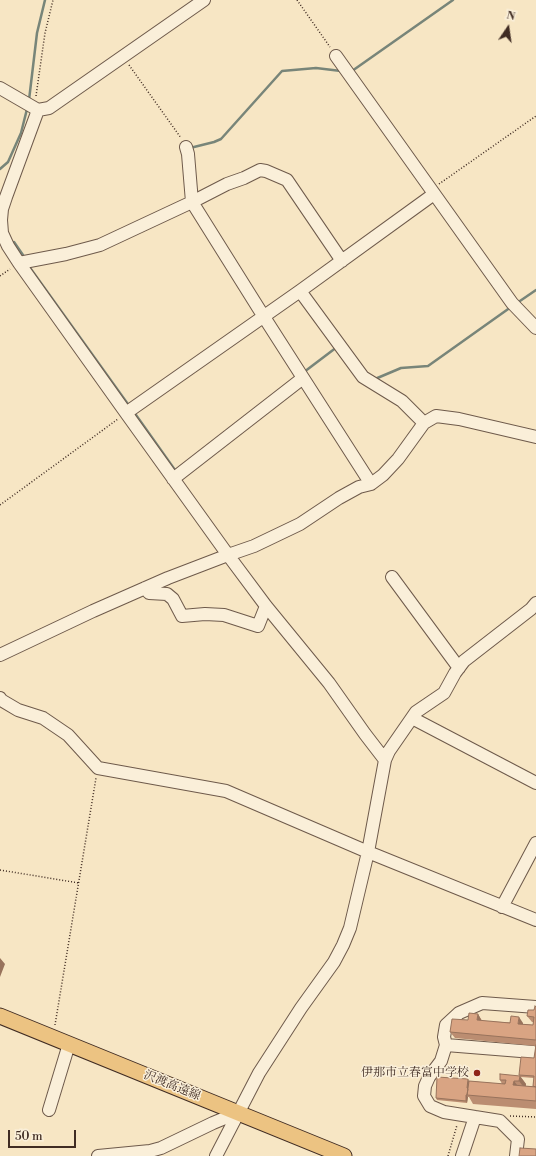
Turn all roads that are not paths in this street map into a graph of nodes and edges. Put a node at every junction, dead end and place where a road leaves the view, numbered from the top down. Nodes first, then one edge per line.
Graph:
1 (204, 0) edge
2 (336, 56) road end
3 (0, 88) edge
4 (33, 107) junction
5 (186, 149) road end
6 (433, 192) junction
7 (192, 202) junction
8 (342, 260) junction
9 (19, 263) junction
10 (300, 291) junction
11 (264, 317) junction
12 (536, 328) edge
13 (303, 378) junction
14 (126, 413) junction
15 (424, 423) junction
16 (536, 437) edge
17 (173, 479) junction
18 (371, 484) junction
19 (228, 555) junction
20 (392, 578) dead end
21 (145, 588) junction
22 (536, 603) edge
23 (266, 606) junction
24 (0, 655) edge
25 (459, 668) junction
26 (0, 698) edge
27 (412, 718) junction
28 (385, 760) junction
29 (536, 783) edge
30 (536, 843) edge
31 (368, 852) junction
32 (502, 907) junction
33 (536, 920) edge
34 (536, 1007) edge
35 (0, 1016) edge
36 (69, 1044) junction
37 (446, 1045) junction
38 (533, 1052) edge
39 (49, 1110) dead end
40 (237, 1113) junction
41 (475, 1117) junction
42 (98, 1156) edge
43 (216, 1156) edge
44 (344, 1156) edge
45 (462, 1156) edge
46 (516, 1156) edge

1 - 4 street
2 - 6 street
3 - 4 street
4 - 9 street
5 - 7 street
6 - 8 street
6 - 12 street
7 - 8 street
7 - 9 street
7 - 11 street
8 - 10 street
9 - 14 street
10 - 11 street
10 - 15 street
11 - 13 street
11 - 14 street
13 - 17 street
13 - 18 street
14 - 17 street
15 - 16 street
15 - 18 street
17 - 19 street
18 - 19 street
19 - 21 street
19 - 23 street
20 - 25 street
21 - 23 street
21 - 24 street
22 - 25 street
23 - 28 street
25 - 27 street
26 - 31 street
27 - 28 street
27 - 29 street
28 - 31 street
30 - 32 street
31 - 32 street
31 - 40 street
32 - 33 street
34 - 37 street
35 - 36 main road, 沢渡高遠線
36 - 39 street
36 - 40 main road, 沢渡高遠線
37 - 38 street
37 - 41 street
40 - 42 street
40 - 43 street
40 - 44 main road, 沢渡高遠線
41 - 45 street
41 - 46 street

